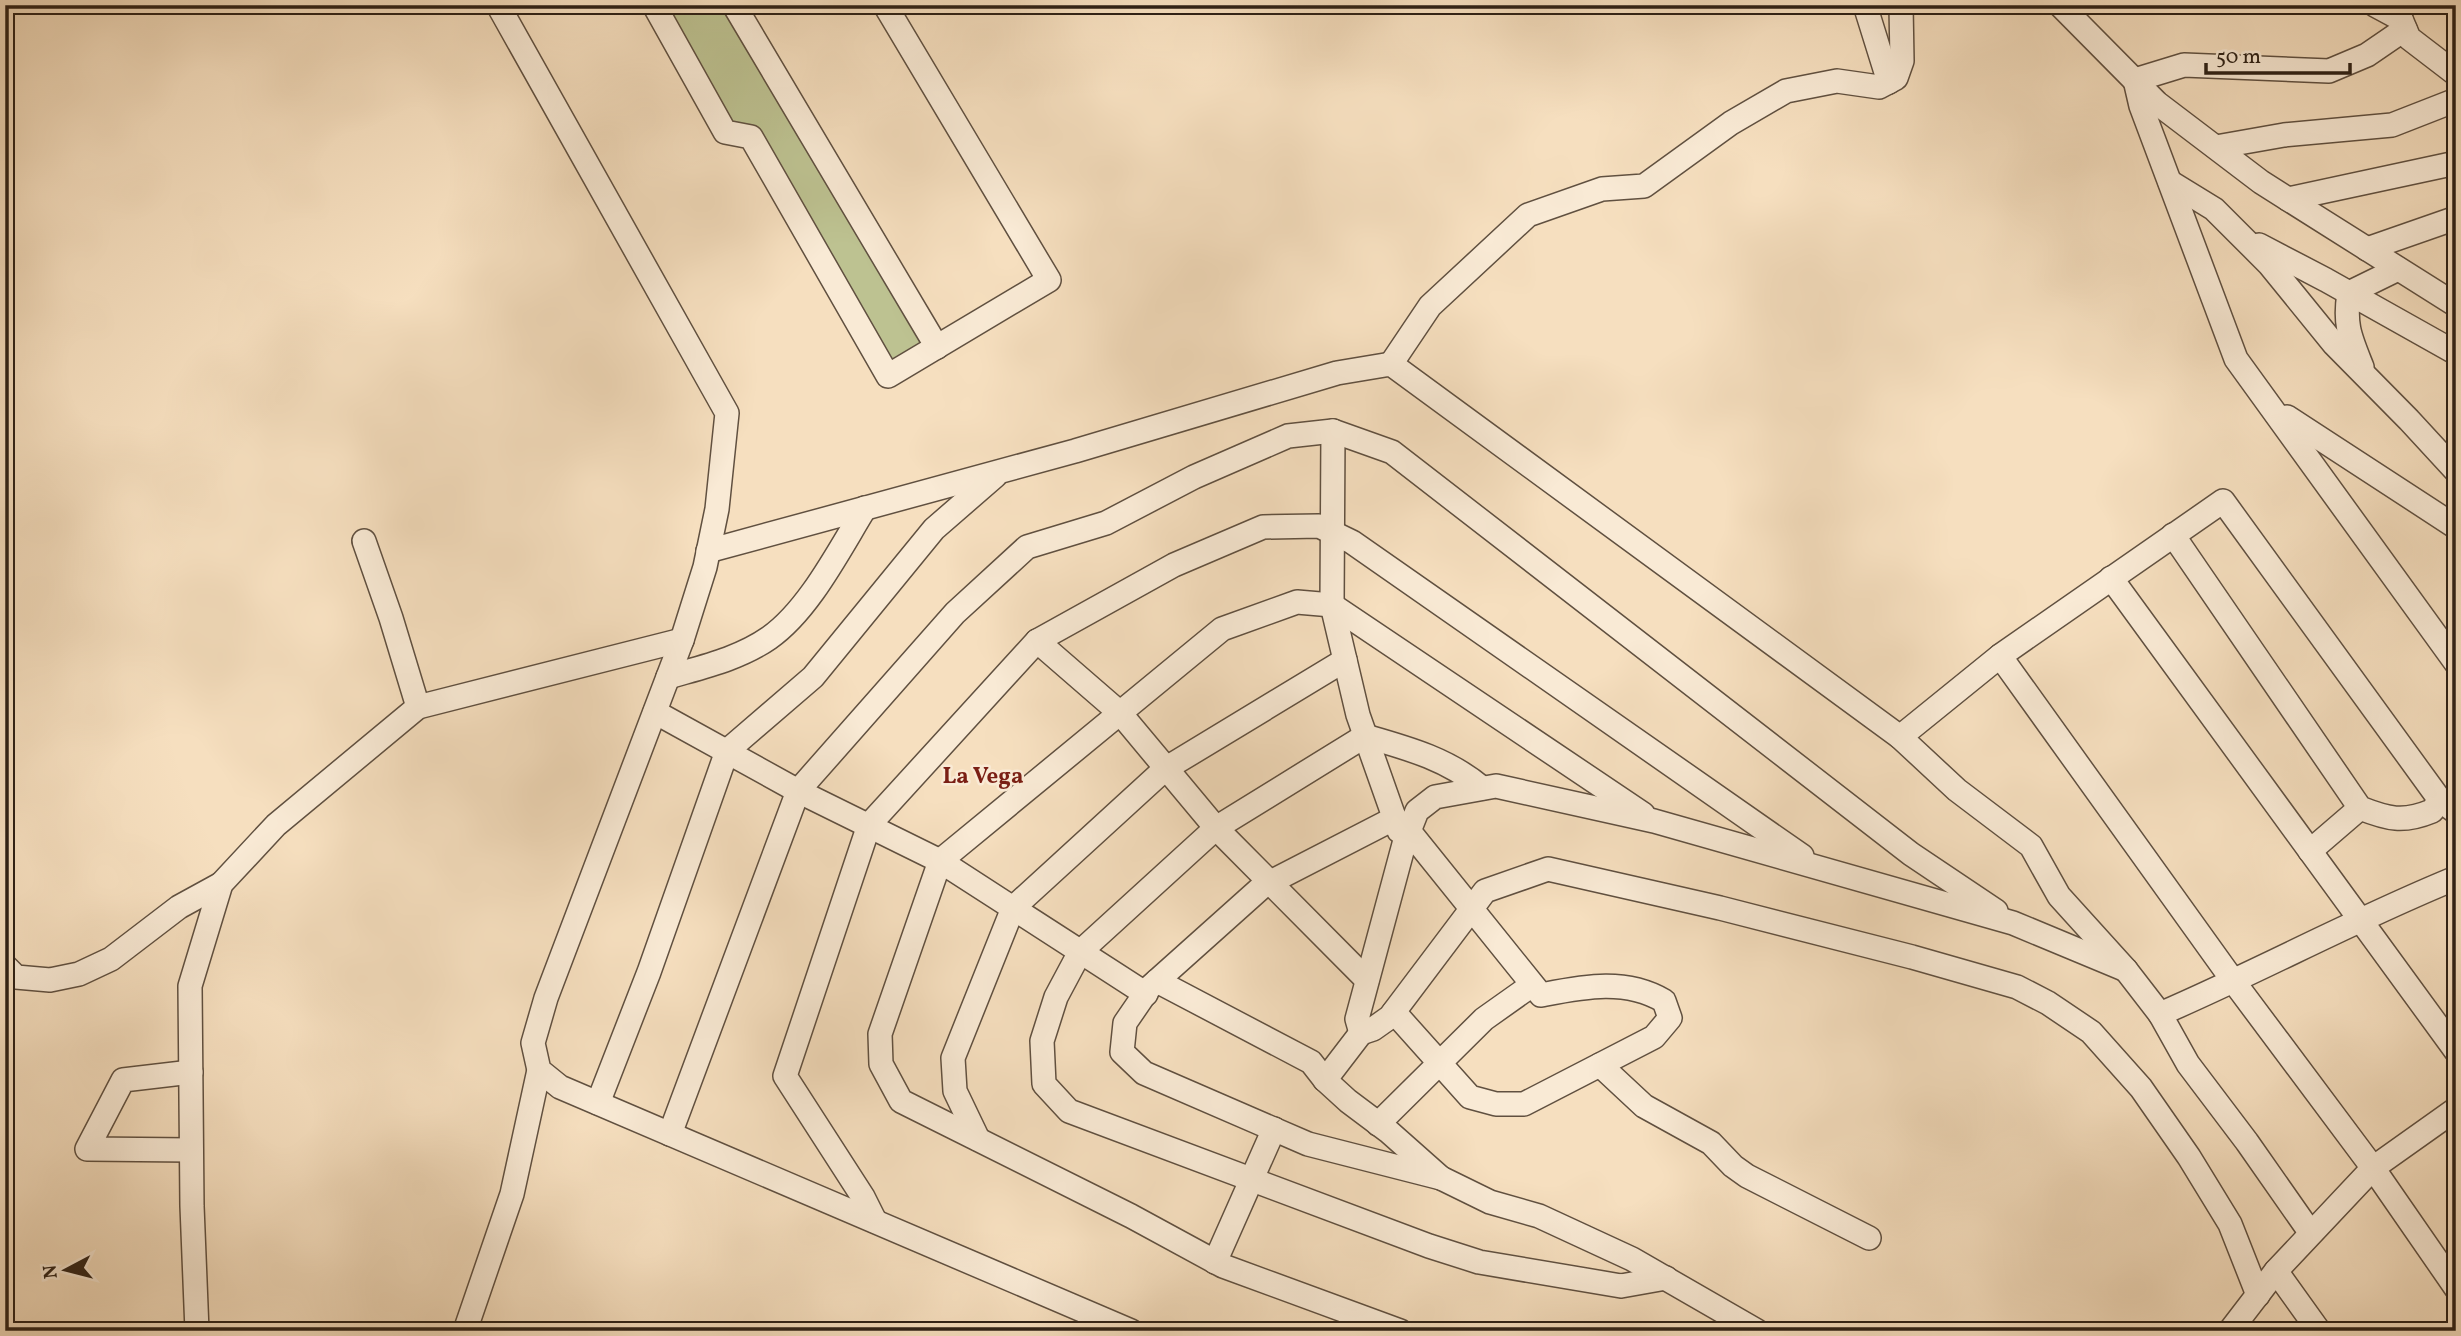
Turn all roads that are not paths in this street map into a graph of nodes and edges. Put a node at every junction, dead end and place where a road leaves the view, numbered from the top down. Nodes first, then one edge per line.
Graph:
1 (498, 5) edge
2 (654, 5) edge
3 (734, 5) edge
4 (885, 5) edge
5 (1865, 5) edge
6 (1901, 5) edge
7 (2375, 5) edge
8 (2073, 9) edge
9 (2402, 18) edge
10 (2456, 74) edge
11 (2135, 80) junction
12 (1889, 82) junction
13 (2456, 100) edge
14 (2216, 147) junction
15 (2456, 163) edge
16 (2170, 181) junction
17 (2288, 199) junction
18 (2456, 218) edge
19 (2240, 235) junction
20 (2367, 249) junction
21 (2398, 269) junction
22 (2445, 288) edge
23 (2349, 293) junction
24 (2456, 305) edge
25 (937, 347) junction
26 (2456, 354) edge
27 (1391, 363) junction
28 (2366, 376) junction
29 (2273, 408) junction
30 (1333, 431) junction
31 (2456, 471) edge
32 (1000, 472) junction
33 (865, 508) junction
34 (2456, 527) edge
35 (1331, 531) junction
36 (2174, 535) junction
37 (364, 541) dead end
38 (708, 551) junction
39 (2111, 578) junction
40 (1332, 605) junction
41 (682, 640) junction
42 (1037, 641) junction
43 (2000, 656) junction
44 (1345, 660) junction
45 (2456, 663) edge
46 (668, 677) junction
47 (418, 707) junction
48 (655, 712) junction
49 (1120, 713) junction
50 (1365, 736) junction
51 (1900, 737) junction
52 (727, 751) junction
53 (1165, 769) junction
54 (1482, 788) junction
55 (798, 791) junction
56 (2448, 806) edge
57 (2360, 808) junction
58 (1654, 821) junction
59 (869, 825) junction
60 (1216, 828) junction
61 (1403, 831) junction
62 (2310, 851) junction
63 (940, 861) junction
64 (1816, 866) junction
65 (2456, 878) edge
66 (1270, 882) junction
67 (221, 884) junction
68 (1013, 908) junction
69 (1471, 909) junction
70 (2360, 919) junction
71 (2013, 923) junction
72 (1080, 952) junction
73 (5, 967) edge
74 (2126, 970) junction
75 (1367, 980) junction
76 (2234, 982) junction
77 (1532, 985) junction
78 (1152, 988) junction
79 (1394, 1012) junction
80 (2160, 1014) junction
81 (1361, 1033) junction
82 (2456, 1051) edge
83 (1438, 1063) junction
84 (1601, 1065) junction
85 (539, 1070) junction
86 (191, 1072) junction
87 (1325, 1080) junction
88 (597, 1103) junction
89 (2456, 1109) edge
90 (1378, 1124) junction
91 (1274, 1129) junction
92 (670, 1134) junction
93 (978, 1139) junction
94 (191, 1150) junction
95 (2372, 1168) junction
96 (1441, 1178) junction
97 (1250, 1180) junction
98 (875, 1222) junction
99 (2310, 1232) junction
100 (1868, 1238) dead end
101 (1214, 1262) junction
102 (2276, 1271) junction
103 (1666, 1278) junction
104 (2456, 1288) edge
105 (2258, 1295) junction
106 (197, 1331) edge
107 (465, 1331) edge
108 (1131, 1331) edge
109 (1400, 1331) edge
110 (1757, 1331) edge
111 (2230, 1331) edge
112 (2319, 1331) edge

1 - 38 street
2 - 25 street
3 - 25 street
4 - 25 street
5 - 12 street
6 - 12 street
7 - 9 street
8 - 11 street
9 - 10 street
9 - 11 street
11 - 14 street
11 - 16 street
12 - 27 street
13 - 14 street
14 - 17 street
15 - 17 street
16 - 19 street
16 - 29 street
17 - 20 street
18 - 20 street
19 - 23 street
19 - 28 street
20 - 21 street
21 - 22 street
21 - 23 street
22 - 24 street
23 - 26 street
23 - 28 street
27 - 32 street
27 - 51 street
28 - 31 street
29 - 34 street
29 - 45 street
30 - 35 street
30 - 55 street
30 - 71 street
32 - 33 street
32 - 52 street
33 - 38 street
33 - 46 street
35 - 40 street
35 - 42 street
35 - 64 street
36 - 39 street
36 - 56 street
36 - 57 street
37 - 47 street
38 - 41 street
39 - 43 street
39 - 62 street
40 - 44 street
40 - 49 street
40 - 58 street
41 - 46 street
41 - 47 street
42 - 49 street
42 - 59 street
43 - 51 street
43 - 76 street
44 - 50 street
44 - 53 street
46 - 48 street
47 - 67 street
48 - 52 street
48 - 85 street
49 - 53 street
49 - 63 street
50 - 54 street
50 - 60 street
50 - 61 street
51 - 74 street
52 - 55 street
52 - 88 street
53 - 60 street
53 - 68 street
54 - 58 street
54 - 61 street
55 - 59 street
55 - 92 street
56 - 57 street
57 - 62 street
58 - 64 street
59 - 63 street
59 - 98 street
60 - 66 street
60 - 72 street
61 - 66 street
61 - 69 street
61 - 75 street
62 - 70 street
63 - 68 street
63 - 93 street
64 - 71 street
65 - 70 street
66 - 75 street
66 - 78 street
67 - 73 street
67 - 86 street
68 - 72 street
68 - 93 street
69 - 77 street
69 - 79 street
69 - 105 street
70 - 76 street
70 - 82 street
71 - 74 street
72 - 78 street
72 - 97 street
74 - 80 street
75 - 81 street
76 - 80 street
76 - 95 street
77 - 83 street
77 - 84 street
78 - 87 street
78 - 91 street
79 - 81 street
79 - 83 street
80 - 99 street
81 - 87 street
83 - 84 street
83 - 90 street
84 - 100 street
85 - 88 street
85 - 107 street
86 - 94 street
86 - 94 street
87 - 90 street
88 - 92 street
89 - 95 street
90 - 96 street
91 - 96 street
91 - 97 street
92 - 98 street
93 - 101 street
94 - 106 street
95 - 99 street
95 - 104 street
96 - 103 street
97 - 101 street
97 - 103 street
98 - 108 street
99 - 102 street
101 - 109 street
102 - 105 street
102 - 112 street
103 - 110 street
105 - 111 street

